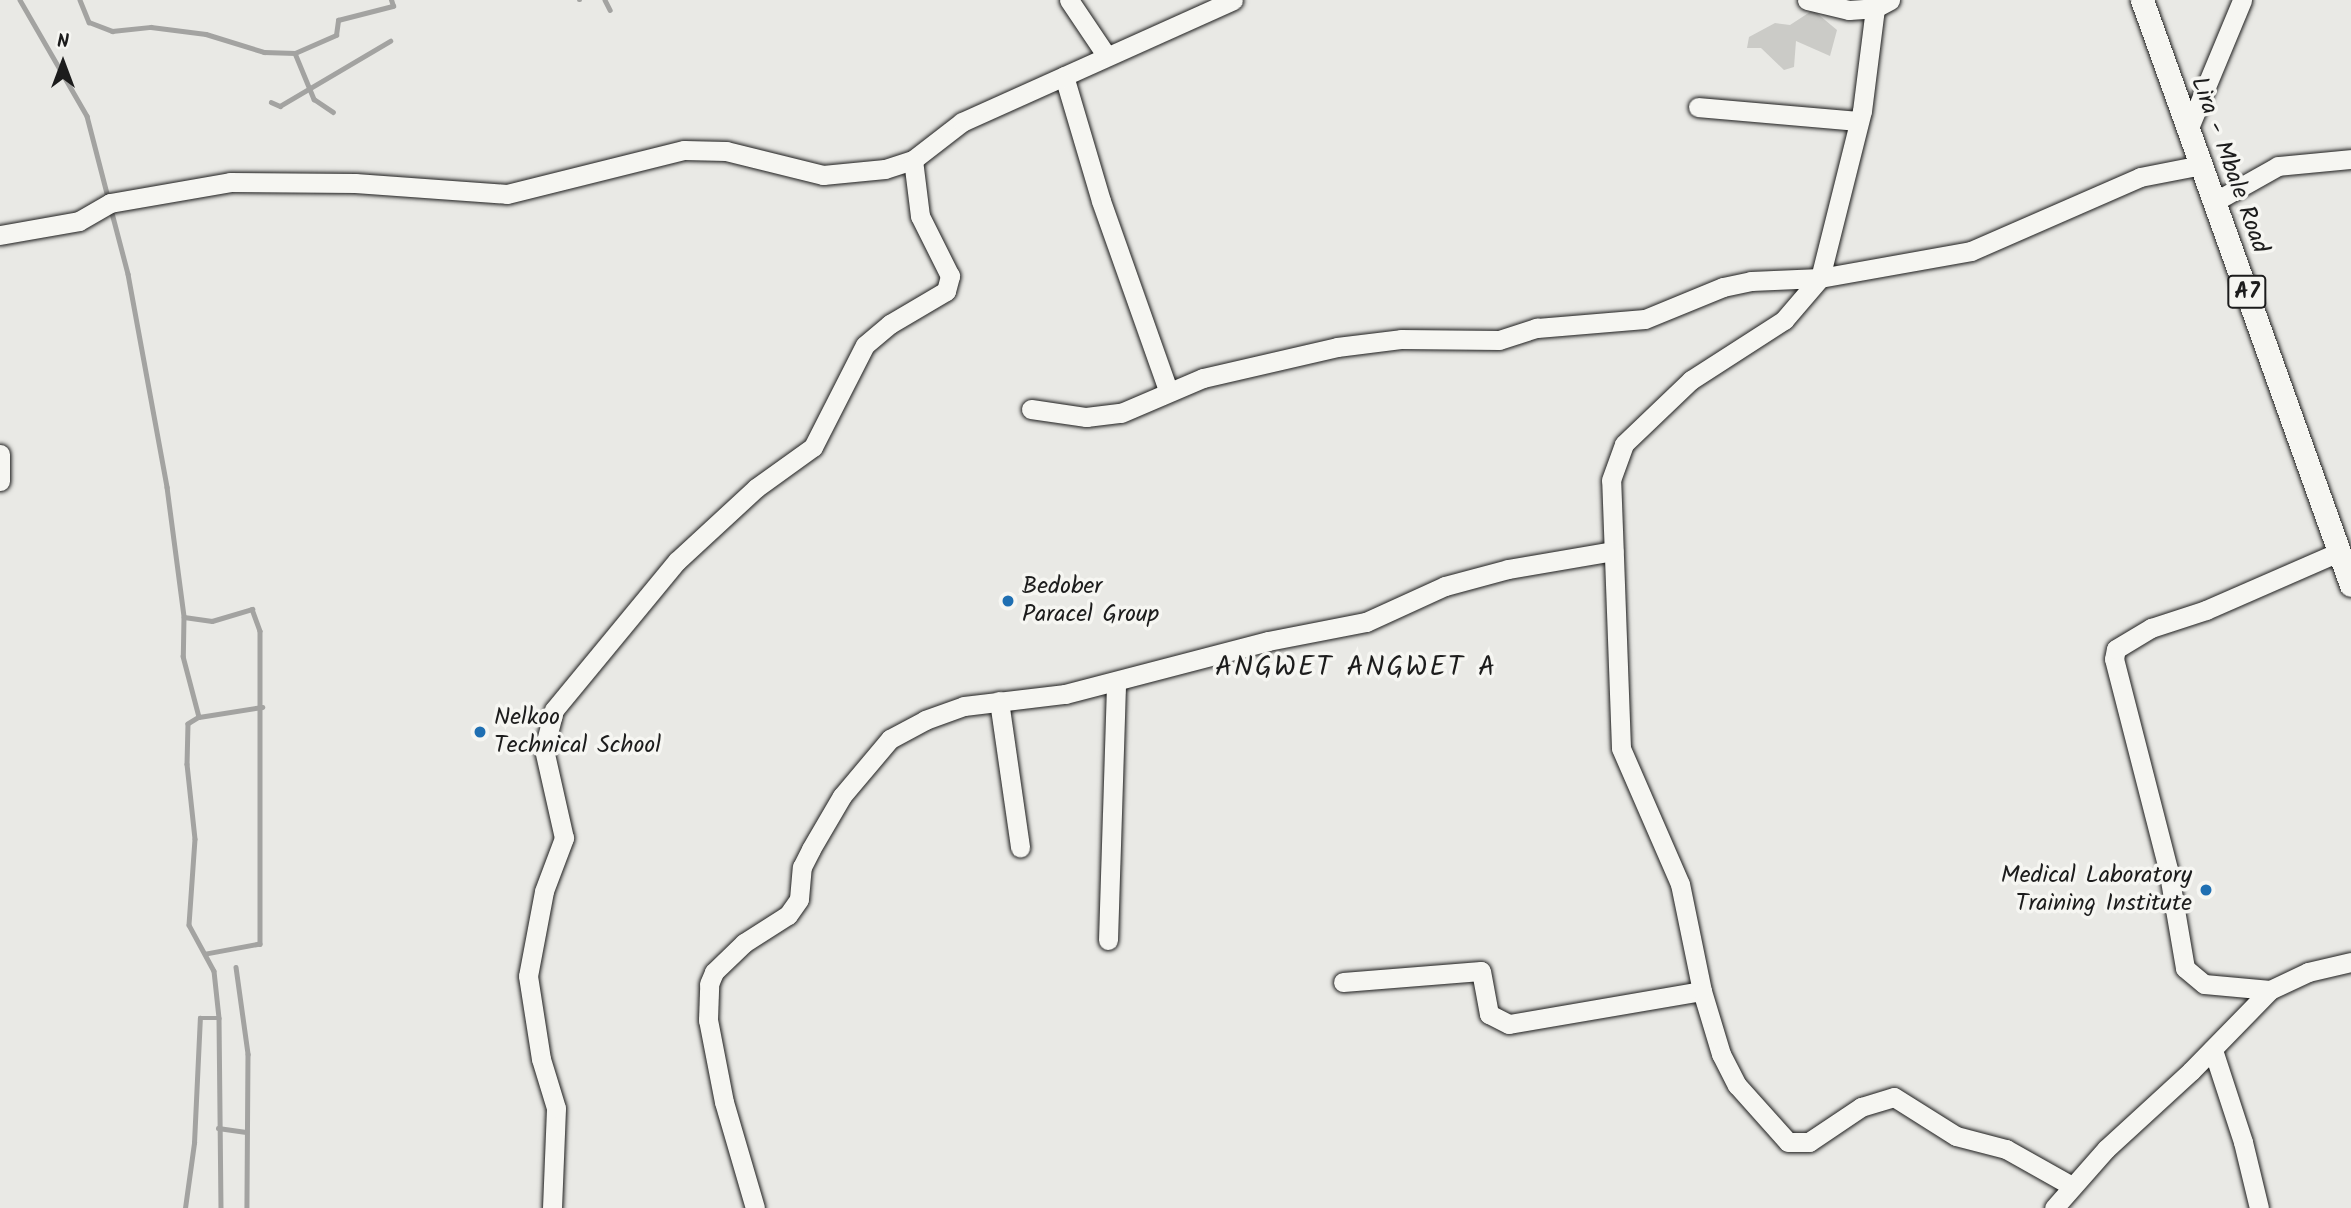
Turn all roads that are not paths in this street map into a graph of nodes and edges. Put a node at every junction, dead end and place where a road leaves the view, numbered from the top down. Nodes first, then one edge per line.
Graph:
1 (1069, 0) edge
2 (1233, 0) edge
3 (1807, 0) edge
4 (2142, 0) edge
5 (2242, 0) edge
6 (1883, 4) edge
7 (1106, 55) junction
8 (1065, 76) junction
9 (1698, 107) dead end
10 (1857, 121) junction
11 (2189, 130) junction
12 (2351, 159) edge
13 (913, 160) junction
14 (2201, 166) junction
15 (2214, 202) junction
16 (0, 235) edge
17 (1820, 278) junction
18 (1168, 390) junction
19 (1031, 410) dead end
20 (0, 454) edge
21 (0, 481) edge
22 (1612, 551) junction
23 (2339, 552) junction
24 (2351, 585) edge
25 (1116, 682) junction
26 (999, 701) junction
27 (1020, 847) dead end
28 (1108, 940) dead end
29 (2351, 962) edge
30 (1343, 982) dead end
31 (2270, 990) junction
32 (1702, 991) junction
33 (2213, 1050) junction
34 (2070, 1185) junction
35 (552, 1208) edge
36 (755, 1208) edge
37 (2054, 1208) edge
38 (2259, 1208) edge

1 - 7 street
2 - 7 street
3 - 6 street
4 - 11 main road, Lira - Mbale Road / A7
5 - 11 street
6 - 10 street
7 - 8 street
8 - 13 street
8 - 18 street
9 - 10 street
10 - 17 street
11 - 14 main road, Lira - Mbale Road / A7
12 - 15 street
13 - 16 street
13 - 35 street
14 - 15 main road, Lira - Mbale Road / A7
14 - 17 street
15 - 23 main road, Lira - Mbale Road / A7
17 - 18 street
17 - 22 street
18 - 19 street
20 - 21 street
22 - 25 street
22 - 32 street
23 - 24 main road, Lira - Mbale Road / A7
23 - 31 street
25 - 26 street
25 - 28 street
26 - 27 street
26 - 36 street
29 - 31 street
30 - 32 street
31 - 33 street
32 - 34 street
33 - 34 street
33 - 38 street
34 - 37 street

